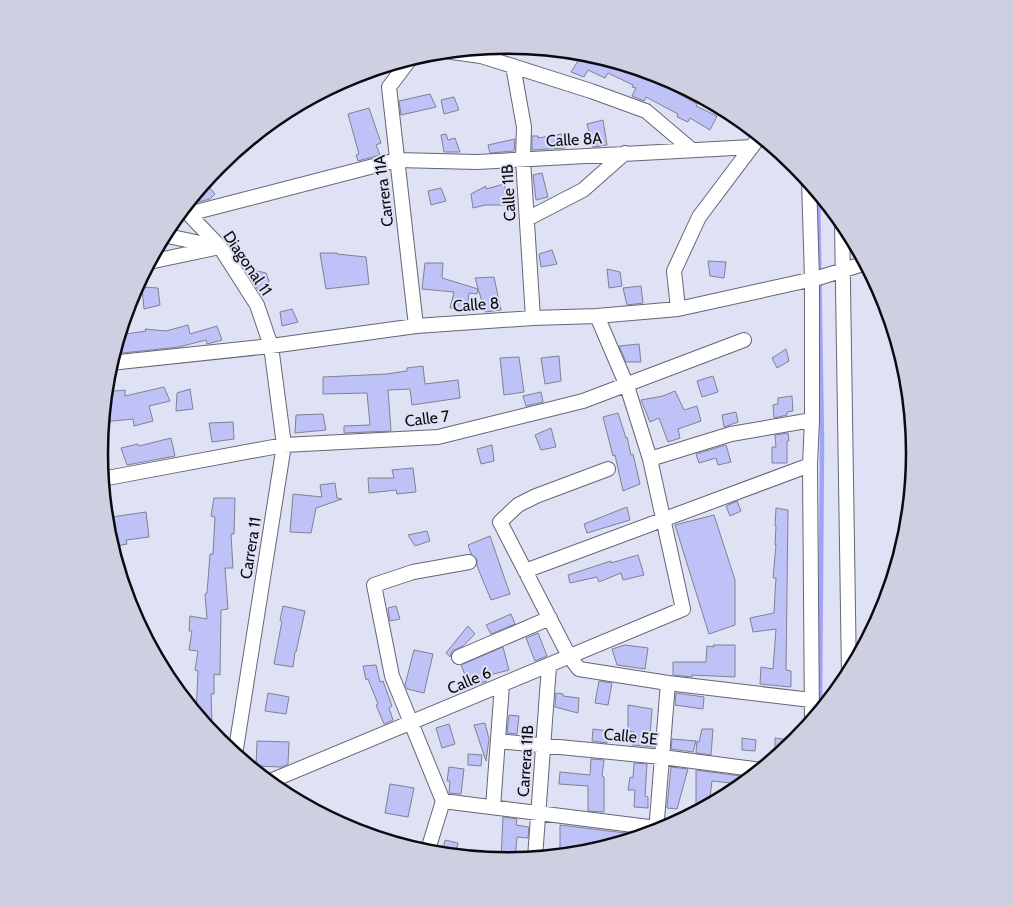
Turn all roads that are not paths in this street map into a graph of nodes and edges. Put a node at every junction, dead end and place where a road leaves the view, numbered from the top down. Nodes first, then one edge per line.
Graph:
1 (476, 55) edge
2 (513, 66) junction
3 (405, 67) edge
4 (756, 141) edge
5 (692, 150) junction
6 (625, 154) junction
7 (524, 159) junction
8 (397, 160) junction
9 (809, 192) edge
10 (190, 210) edge
11 (187, 214) edge
12 (527, 219) junction
13 (841, 234) edge
14 (171, 237) edge
15 (220, 247) junction
16 (157, 260) edge
17 (859, 265) edge
18 (839, 271) junction
19 (815, 279) junction
20 (678, 309) junction
21 (597, 316) junction
22 (533, 318) junction
23 (416, 326) junction
24 (744, 340) dead end
25 (271, 346) junction
26 (118, 362) edge
27 (627, 386) junction
28 (812, 420) junction
29 (284, 445) junction
30 (650, 459) junction
31 (810, 465) junction
32 (608, 470) dead end
33 (109, 478) edge
34 (664, 519) junction
35 (469, 562) dead end
36 (524, 571) junction
37 (550, 618) junction
38 (569, 656) junction
39 (459, 657) dead end
40 (849, 660) edge
41 (549, 666) junction
42 (668, 683) junction
43 (502, 685) junction
44 (811, 700) junction
45 (811, 711) edge
46 (412, 722) junction
47 (498, 741) junction
48 (543, 745) junction
49 (236, 746) edge
50 (662, 757) junction
51 (751, 769) edge
52 (276, 779) edge
53 (443, 801) junction
54 (493, 807) junction
55 (538, 813) junction
56 (659, 822) edge
57 (644, 828) edge
58 (429, 845) edge
59 (535, 851) edge

1 - 2 street
2 - 5 street
2 - 7 street, Calle 11B
3 - 8 street, Carrera 11A
4 - 5 street, Calle 8A
4 - 20 street
5 - 6 street, Calle 8A
6 - 7 street, Calle 8A
6 - 12 street
7 - 8 street, Calle 8A
7 - 12 street, Calle 11B
8 - 10 street, Calle 8A
8 - 23 street, Carrera 11A
9 - 19 street
11 - 15 street, Diagonal 11
12 - 22 street, Calle 11B
13 - 18 street
14 - 15 street
15 - 16 street
15 - 25 street, Diagonal 11
17 - 18 street, Calle 8
18 - 19 street, Calle 8
18 - 40 street
19 - 20 street, Calle 8
19 - 28 street
20 - 21 street, Calle 8
21 - 22 street, Calle 8
21 - 27 street
22 - 23 street, Calle 8
23 - 25 street, Calle 8
24 - 27 street, Calle 7
25 - 26 street, Calle 8
25 - 29 street, Carrera 11
27 - 29 street, Calle 7
27 - 30 street
28 - 30 street
28 - 31 street
29 - 33 street, Calle 7
29 - 49 street, Carrera 11
30 - 34 street
31 - 34 street
31 - 44 street
32 - 36 street
34 - 36 street
34 - 38 street, Calle 6
35 - 46 street
36 - 37 street
37 - 38 street
37 - 39 street
38 - 41 street, Calle 6
38 - 42 street
41 - 43 street, Calle 6
41 - 48 street, Carrera 11B
42 - 44 street
42 - 50 street
43 - 46 street, Calle 6
43 - 47 street
44 - 45 street
46 - 52 street, Calle 6
46 - 53 street
47 - 48 street, Calle 5E
47 - 54 street
48 - 50 street, Calle 5E
48 - 55 street, Carrera 11B
50 - 51 street, Calle 5E
50 - 56 street
53 - 54 street
53 - 58 street
54 - 55 street
55 - 57 street
55 - 59 street, Carrera 11B

